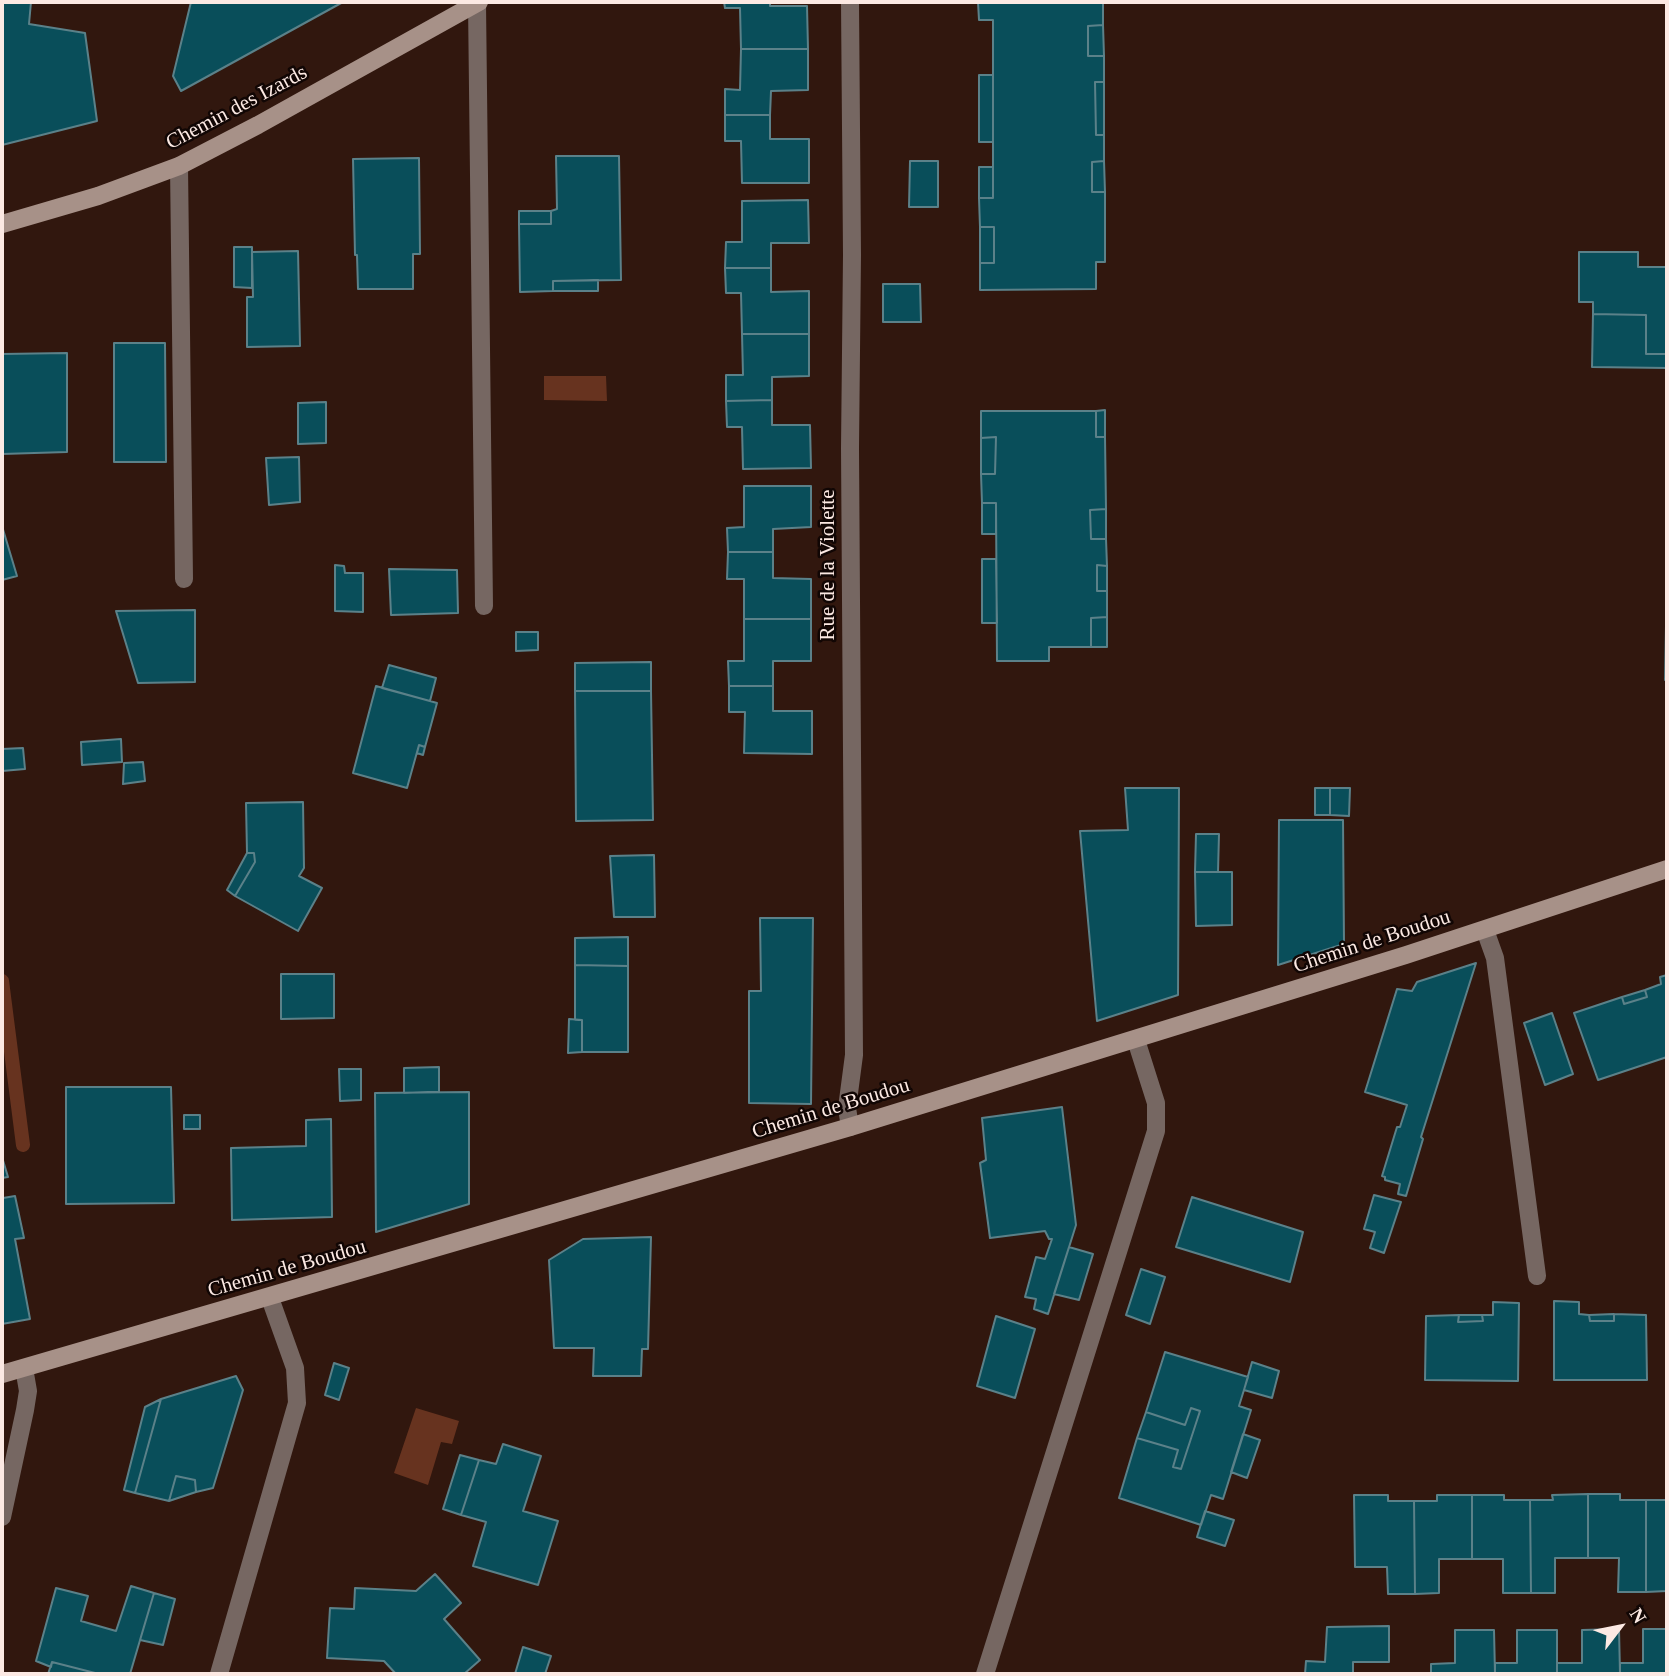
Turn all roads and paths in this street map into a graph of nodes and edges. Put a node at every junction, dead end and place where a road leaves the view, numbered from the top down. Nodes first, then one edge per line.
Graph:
1 (478, 2) edge
2 (850, 2) edge
3 (179, 166) junction
4 (2, 224) edge
5 (184, 579) dead end
6 (484, 606) dead end
7 (1667, 869) edge
8 (1485, 930) junction
9 (1136, 1040) junction
10 (850, 1127) junction
11 (1537, 1276) dead end
12 (270, 1298) junction
13 (24, 1368) junction
14 (2, 1374) edge
15 (2, 1517) edge
16 (219, 1674) edge
17 (985, 1674) edge

1 - 3 street, Chemin des Izards
1 - 6 street
2 - 10 street, Rue de la Violette
3 - 4 street, Chemin des Izards
3 - 5 street
7 - 8 street, Chemin de Boudou
8 - 9 street, Chemin de Boudou
8 - 11 street
9 - 10 street, Chemin de Boudou
9 - 17 street
10 - 12 street, Chemin de Boudou
12 - 13 street, Chemin de Boudou
12 - 16 street
13 - 14 street, Chemin de Boudou
13 - 15 street

